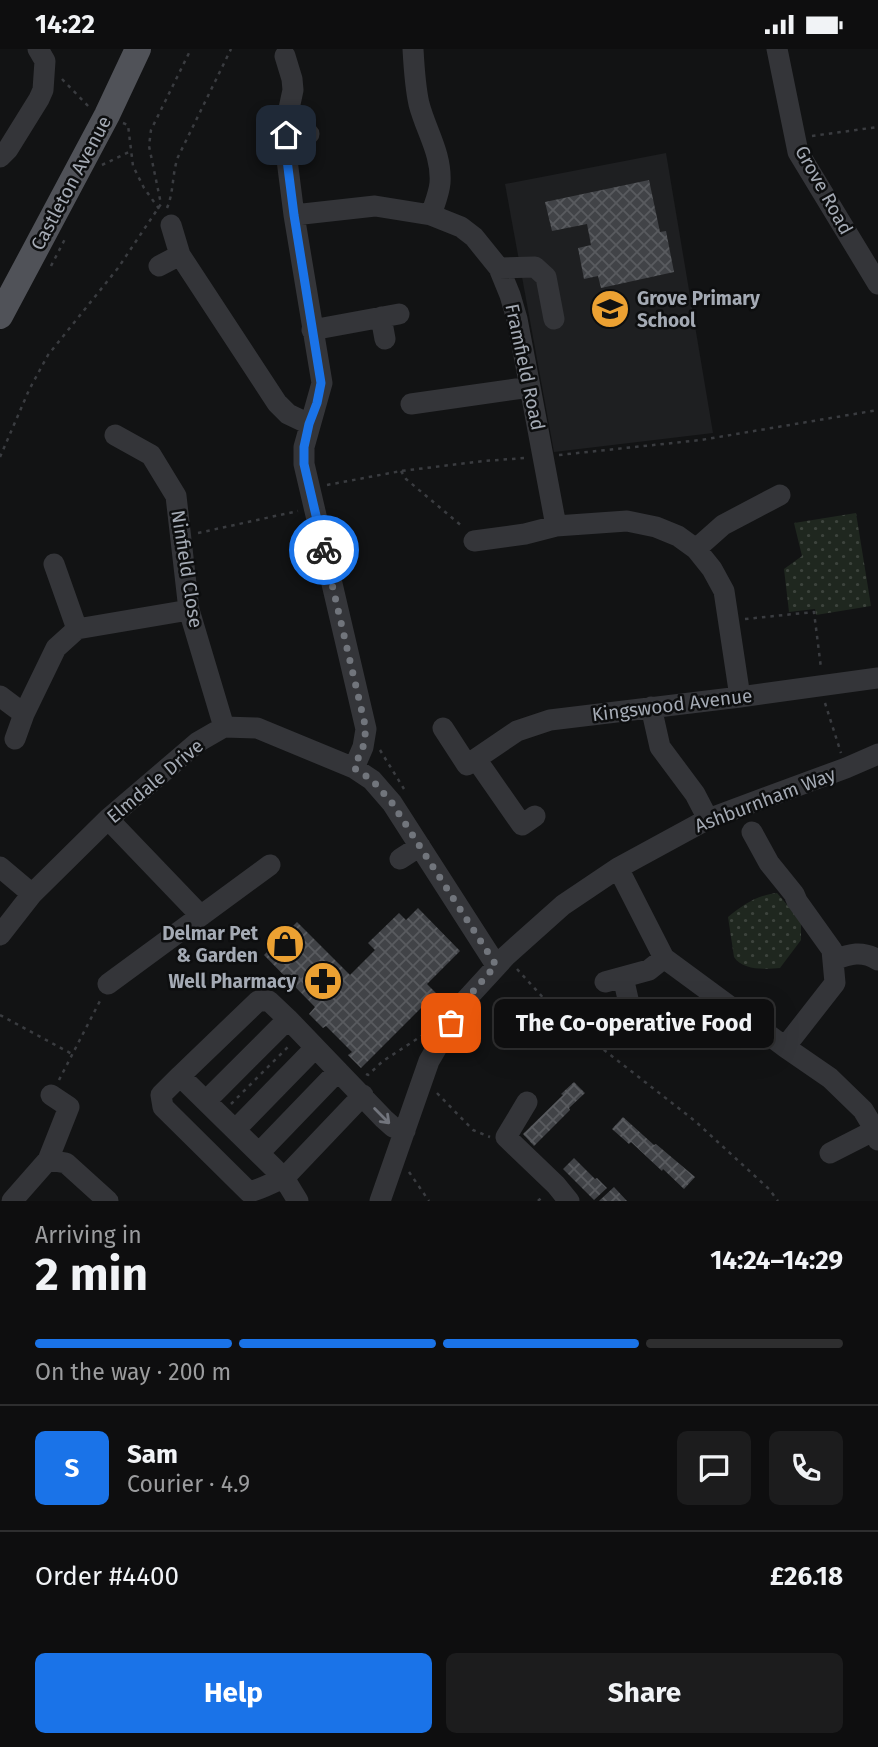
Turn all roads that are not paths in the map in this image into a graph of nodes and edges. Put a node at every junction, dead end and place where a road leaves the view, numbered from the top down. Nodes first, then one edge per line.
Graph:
1 (138, 49) edge
2 (413, 49) edge
3 (777, 49) edge
4 (42, 55) edge
5 (285, 57) dead end
6 (287, 126) junction
7 (309, 134) dead end
8 (0, 156) edge
9 (294, 215) junction
10 (431, 215) junction
11 (167, 219) road end
12 (180, 255) junction
13 (159, 266) dead end
14 (499, 268) junction
15 (878, 284) edge
16 (0, 316) edge
17 (554, 320) dead end
18 (312, 330) junction
19 (384, 339) dead end
20 (530, 387) junction
21 (411, 404) dead end
22 (309, 424) junction
23 (116, 435) dead end
24 (780, 495) dead end
25 (556, 526) junction
26 (474, 541) road end
27 (696, 549) junction
28 (54, 564) dead end
29 (189, 610) junction
30 (77, 629) junction
31 (878, 678) edge
32 (0, 696) edge
33 (740, 697) junction
34 (651, 707) junction
35 (24, 714) junction
36 (225, 727) junction
37 (443, 728) dead end
38 (15, 740) dead end
39 (878, 754) edge
40 (476, 759) junction
41 (354, 768) junction
42 (535, 816) dead end
43 (108, 819) junction
44 (708, 819) junction
45 (752, 832) dead end
46 (420, 846) junction
47 (400, 859) dead end
48 (270, 865) dead end
49 (0, 867) edge
50 (618, 867) junction
51 (32, 894) junction
52 (201, 916) junction
53 (0, 935) edge
54 (664, 958) junction
55 (833, 960) junction
56 (878, 960) edge
57 (501, 961) junction
58 (108, 984) road end
59 (628, 999) dead end
60 (302, 1033) junction
61 (785, 1047) junction
62 (338, 1071) junction
63 (180, 1076) junction
64 (51, 1095) road end
65 (363, 1095) junction
66 (527, 1102) dead end
67 (220, 1115) junction
68 (405, 1131) junction
69 (876, 1135) edge
70 (259, 1153) junction
71 (830, 1153) dead end
72 (48, 1160) junction
73 (284, 1178) junction
74 (12, 1201) edge
75 (108, 1201) edge
76 (298, 1201) edge
77 (380, 1201) edge
78 (569, 1201) edge

1 - 16 main road, Castleton Avenue
2 - 10 street
3 - 15 street, Grove Road
4 - 8 street
5 - 6 street
6 - 7 street
6 - 9 street
9 - 10 street, Framfield Road
9 - 18 street
10 - 14 street, Framfield Road
11 - 12 street
12 - 13 street
12 - 22 street
14 - 17 street
14 - 20 street, Framfield Road
18 - 19 street
18 - 22 street
20 - 21 street
20 - 25 street, Framfield Road
22 - 41 street
23 - 29 street, Ninfield Close
24 - 27 street
25 - 26 street
25 - 27 street
27 - 33 street
28 - 30 street
29 - 30 street
29 - 36 street, Ninfield Close
30 - 35 street
31 - 33 street, Kingswood Avenue
32 - 35 street
33 - 34 street, Kingswood Avenue
34 - 40 street, Kingswood Avenue
34 - 44 street
35 - 38 street
36 - 41 street, Elmdale Drive
36 - 43 street, Elmdale Drive
37 - 40 street
39 - 44 street, Ashburnham Way
40 - 42 street
41 - 46 street, Elmdale Drive
43 - 51 street, Elmdale Drive
43 - 52 street
44 - 50 street, Ashburnham Way
45 - 55 street
46 - 47 street
46 - 57 street, Elmdale Drive
48 - 52 street
49 - 51 street
50 - 54 street
50 - 57 street, Ashburnham Way
51 - 53 street, Elmdale Drive
52 - 58 street
54 - 59 street
54 - 61 street
55 - 56 street
55 - 61 street
57 - 68 street, Ashburnham Way
60 - 62 street
60 - 63 street
60 - 67 street
60 - 67 street
61 - 69 street
62 - 65 street
62 - 70 street
63 - 67 street
63 - 73 street
64 - 72 street
65 -> 68 street
65 - 73 street
66 - 78 street
67 - 70 street
68 - 77 street, Ashburnham Way
69 - 71 street
70 - 73 street
72 - 74 street
72 - 75 street
73 - 76 street

